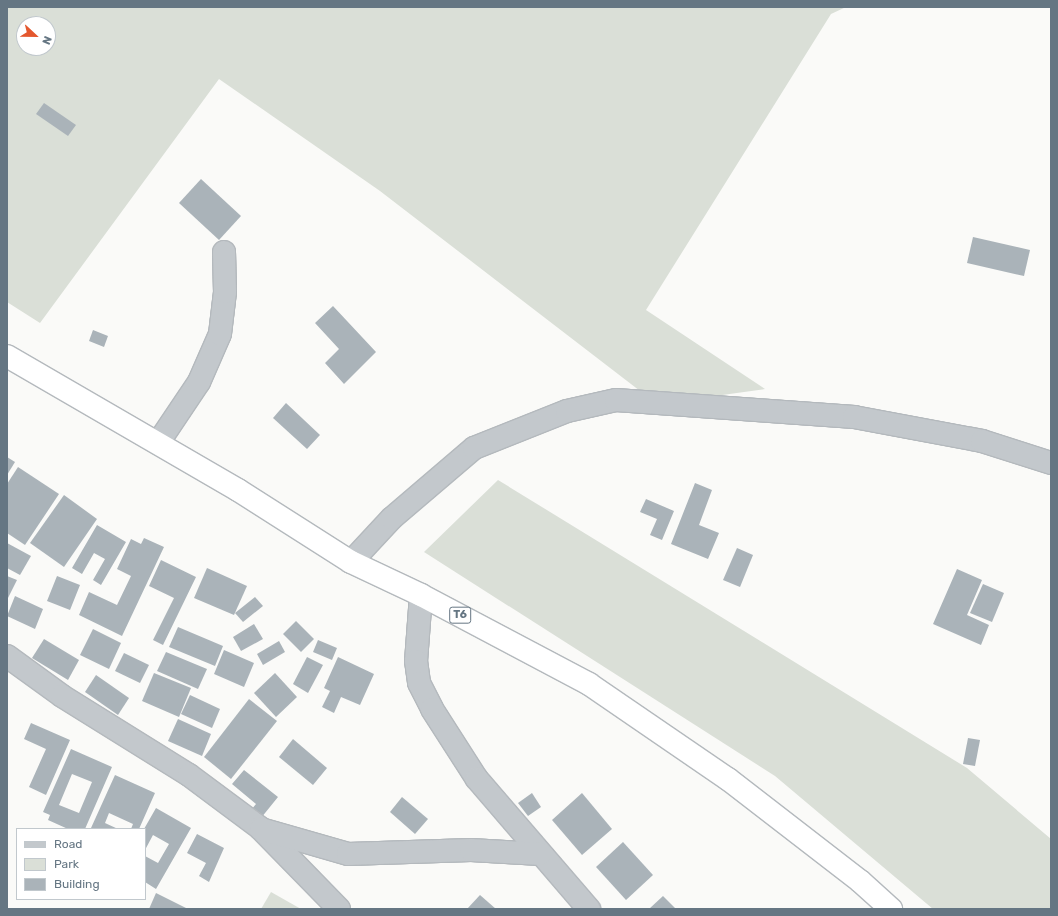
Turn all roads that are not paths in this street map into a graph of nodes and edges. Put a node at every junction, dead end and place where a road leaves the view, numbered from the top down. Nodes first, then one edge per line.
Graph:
1 (224, 252) dead end
2 (7, 356) edge
3 (158, 443) junction
4 (1051, 463) edge
5 (351, 562) junction
6 (421, 595) junction
7 (7, 656) edge
8 (260, 828) junction
9 (540, 854) junction
10 (338, 909) edge
11 (589, 909) edge
12 (891, 909) edge

1 - 3 street
2 - 3 highway, T6
3 - 5 highway, T6
4 - 5 street
5 - 6 highway, T6
6 - 9 street
6 - 12 highway, T6
7 - 8 street
8 - 9 street
8 - 10 street
9 - 11 street

